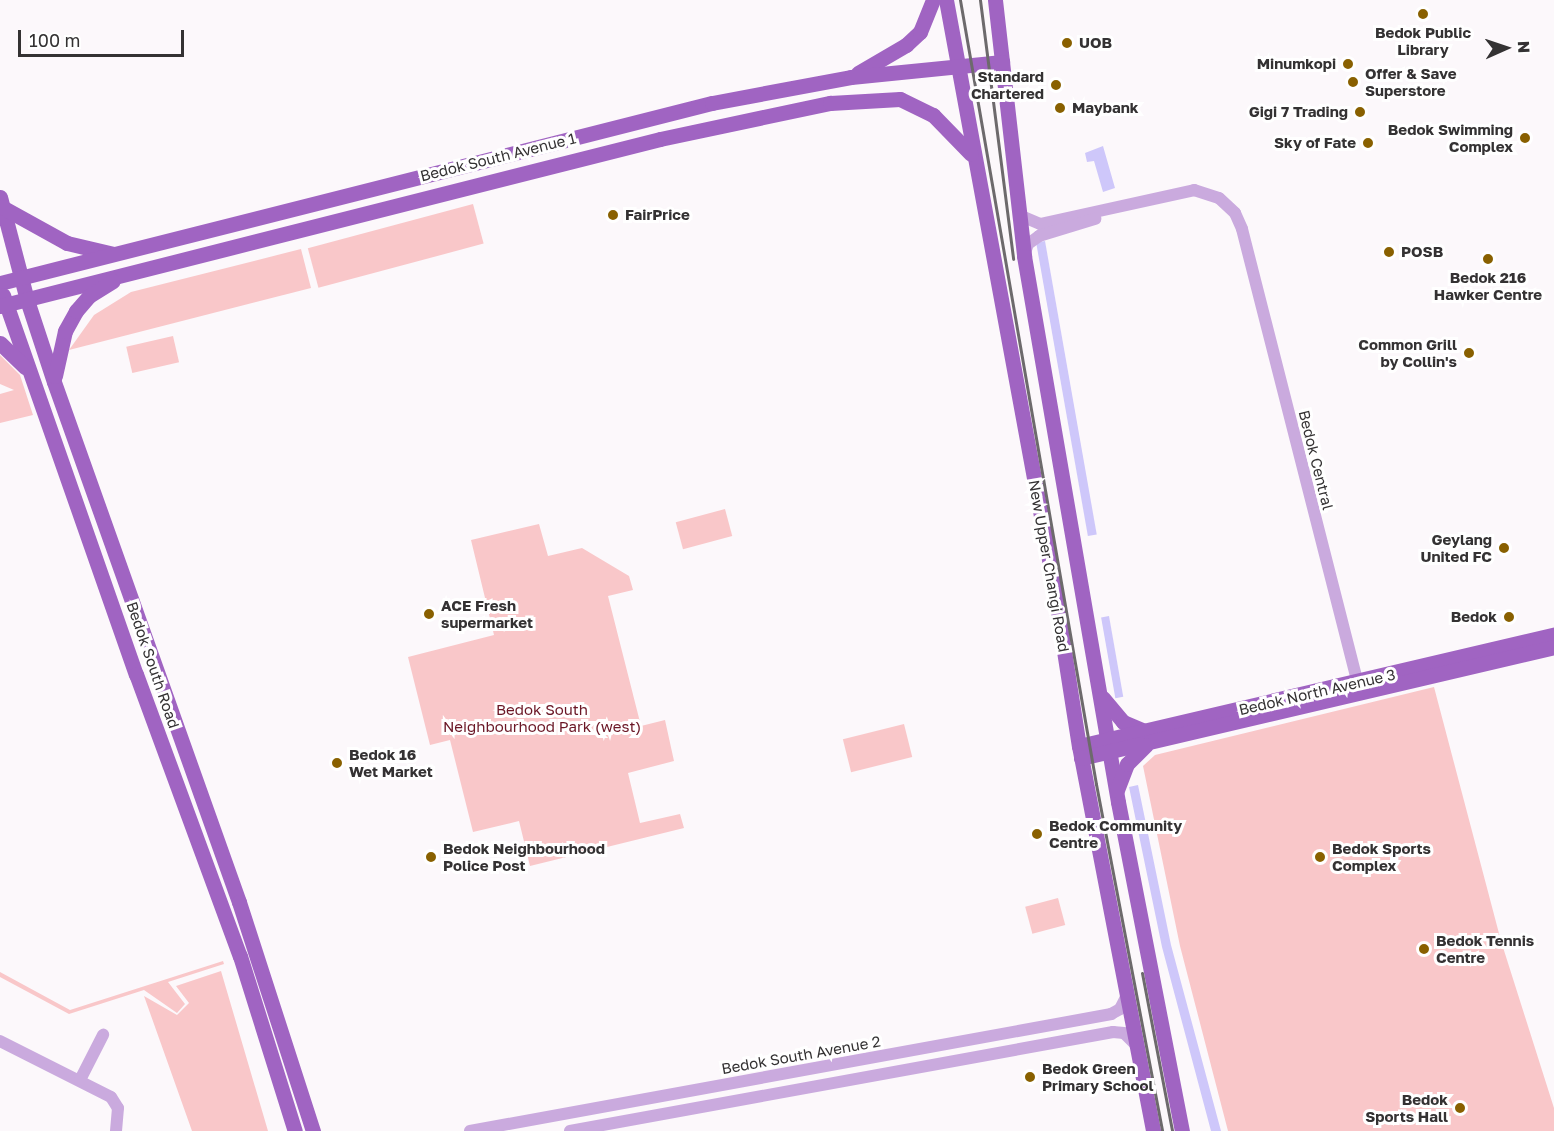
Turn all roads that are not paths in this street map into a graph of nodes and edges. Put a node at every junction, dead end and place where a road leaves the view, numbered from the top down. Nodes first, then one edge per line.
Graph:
1 (933, 0) edge
2 (946, 0) edge
3 (995, 0) edge
4 (1002, 62) junction
5 (957, 64) junction
6 (850, 77) junction
7 (971, 154) junction
8 (1, 202) edge
9 (1019, 216) junction
10 (1242, 234) junction
11 (116, 254) junction
12 (1024, 256) junction
13 (127, 272) junction
14 (21, 278) junction
15 (0, 283) edge
16 (27, 300) junction
17 (3, 305) edge
18 (0, 343) edge
19 (29, 372) junction
20 (54, 382) junction
21 (1554, 634) edge
22 (1554, 647) edge
23 (1359, 688) junction
24 (1101, 695) junction
25 (1147, 737) junction
26 (1109, 746) junction
27 (1080, 752) junction
28 (1116, 793) junction
29 (268, 993) junction
30 (1128, 993) junction
31 (254, 999) junction
32 (103, 1035) dead end
33 (0, 1041) edge
34 (1136, 1045) junction
35 (80, 1080) junction
36 (116, 1131) edge
37 (295, 1131) edge
38 (313, 1131) edge
39 (470, 1131) edge
40 (570, 1131) edge
41 (1153, 1131) edge
42 (1182, 1131) edge

1 - 6 main road
2 - 5 main road, New Upper Changi Road
3 - 4 main road, New Upper Changi Road
4 - 5 main road, Bedok South Avenue 1
4 - 9 main road, New Upper Changi Road
5 - 6 main road, Bedok South Avenue 1
5 - 7 main road, New Upper Changi Road
6 - 11 main road, Bedok South Avenue 1
7 - 13 main road, Bedok South Avenue 1
7 - 27 main road, New Upper Changi Road
8 - 11 main road
8 - 14 main road, Bedok South Road
9 - 10 street, Bedok Central
9 - 12 main road, New Upper Changi Road
10 - 12 street, Bedok Central
10 - 23 street, Bedok Central
11 - 14 main road, Bedok South Avenue 1
12 - 24 main road, New Upper Changi Road
13 - 16 main road, Bedok South Avenue 1
13 - 20 main road
14 - 15 main road, Bedok South Avenue 1
14 - 16 main road, Bedok South Road
15 - 17 main road, Bedok South Road
16 - 17 main road, Bedok South Avenue 1
16 - 20 main road, Bedok South Road
17 - 19 main road, Bedok South Road
18 - 19 main road
19 - 31 main road, Bedok South Road
20 - 29 main road, Bedok South Road
21 - 23 main road, Bedok North Avenue 3
22 - 23 main road, Bedok North Avenue 3
23 - 25 main road, Bedok North Avenue 3
24 - 25 main road
24 - 26 main road, New Upper Changi Road
25 - 26 main road, Bedok North Avenue 3
25 - 28 main road
26 - 27 main road, Bedok North Avenue 3
26 - 28 main road, New Upper Changi Road
27 - 30 main road, New Upper Changi Road
28 - 42 main road, New Upper Changi Road
29 - 31 main road
29 - 38 main road, Bedok South Road
30 - 34 main road, New Upper Changi Road
30 - 39 street, Bedok South Avenue 2
31 - 37 main road, Bedok South Road
32 - 35 street
33 - 35 street
34 - 40 street
34 - 41 main road, New Upper Changi Road
35 - 36 street

